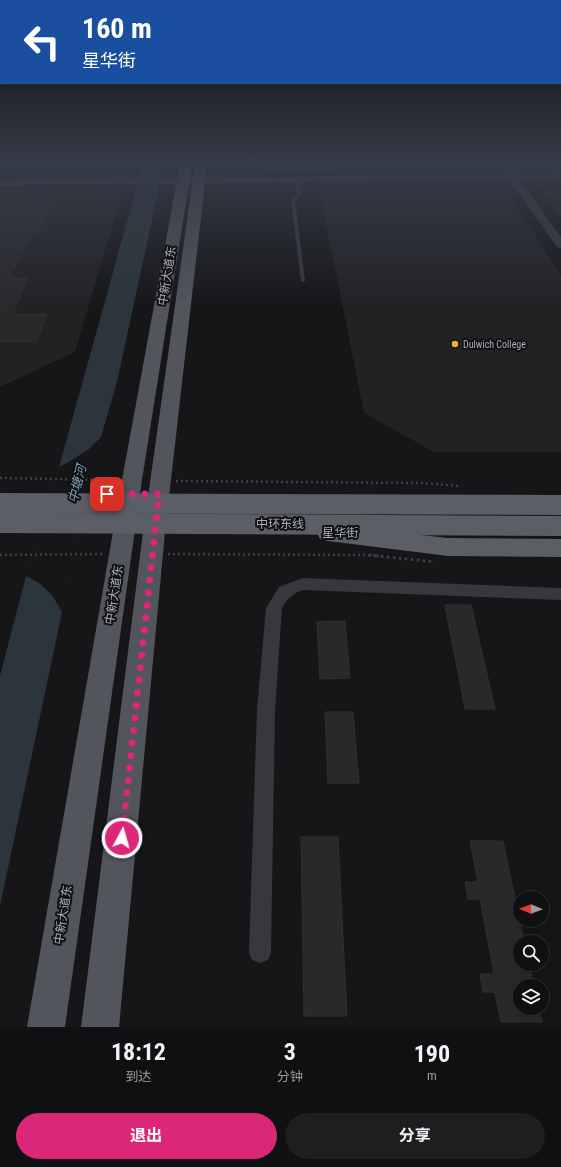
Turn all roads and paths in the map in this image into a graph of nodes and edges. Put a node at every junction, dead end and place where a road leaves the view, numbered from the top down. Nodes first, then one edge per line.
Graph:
1 (184, 212) edge
2 (188, 212) edge
3 (294, 212) edge
4 (537, 212) edge
5 (561, 244) edge
6 (302, 281) dead end
7 (0, 478) edge
8 (461, 486) dead end
9 (53, 487) junction
10 (90, 487) junction
11 (131, 487) junction
12 (160, 488) junction
13 (0, 494) edge
14 (561, 496) edge
15 (0, 503) edge
16 (561, 505) edge
17 (0, 523) edge
18 (561, 526) edge
19 (0, 532) edge
20 (328, 533) junction
21 (561, 535) edge
22 (138, 543) junction
23 (561, 548) edge
24 (0, 555) edge
25 (439, 562) dead end
26 (561, 594) edge
27 (260, 952) dead end
28 (46, 1027) edge
29 (100, 1027) edge

1 - 11 main road, 中新大道东
2 - 12 main road, 中新大道东
3 - 6 lane
4 - 5 street
7 - 9 path
8 - 12 path
9 - 10 main road
9 - 10 path
9 - 13 main road
10 - 11 main road
10 - 11 path
11 - 12 main road
11 - 22 main road, 中新大道东
12 - 14 main road
12 - 22 main road, 中新大道东
15 - 16 highway, 中环东线, bridge
17 - 18 highway, 中环东线, bridge
19 - 22 main road, 星华街
20 - 21 main road, 星华街
20 - 22 main road, 星华街
20 - 23 highway
22 - 24 path
22 - 25 path
22 - 28 main road, 中新大道东
22 - 29 main road, 中新大道东
26 - 27 street

